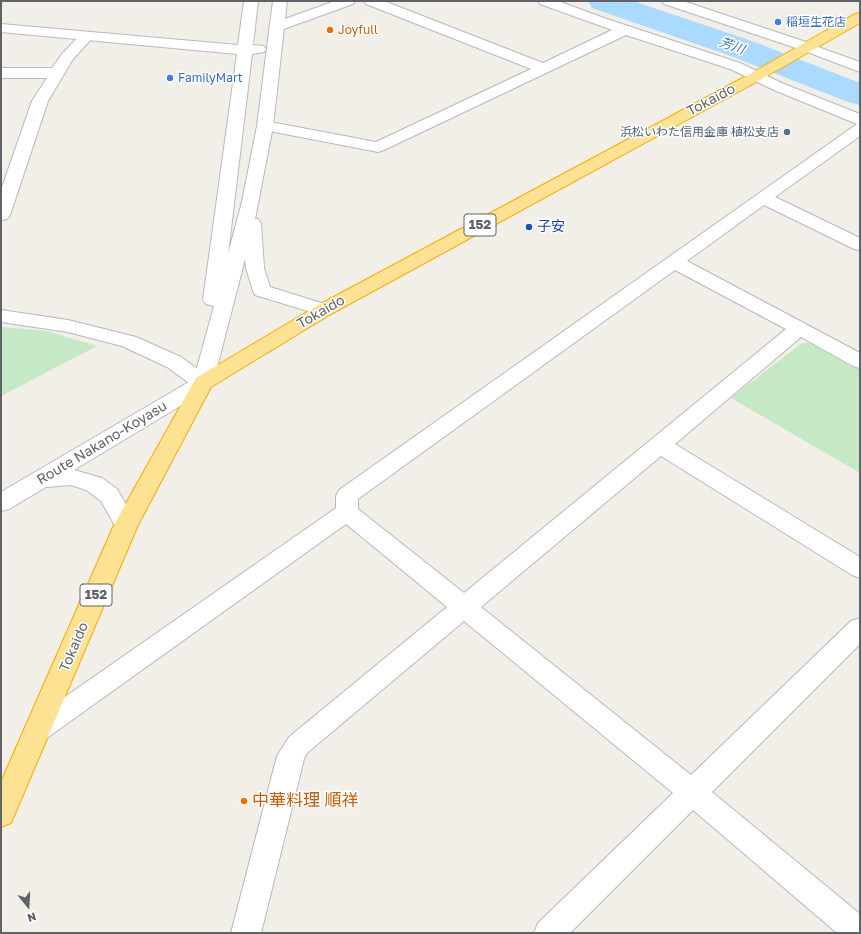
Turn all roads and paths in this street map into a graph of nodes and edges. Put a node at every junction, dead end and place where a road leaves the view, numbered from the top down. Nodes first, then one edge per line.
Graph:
1 (251, 1) edge
2 (280, 1) edge
3 (348, 1) edge
4 (371, 1) edge
5 (545, 1) edge
6 (669, 1) edge
7 (694, 4) edge
8 (860, 17) edge
9 (276, 27) junction
10 (1, 28) edge
11 (624, 30) junction
12 (87, 36) junction
13 (273, 49) junction
14 (803, 49) junction
15 (245, 50) junction
16 (860, 67) edge
17 (543, 68) junction
18 (1, 73) edge
19 (57, 73) junction
20 (758, 75) junction
21 (860, 120) edge
22 (265, 126) junction
23 (860, 128) edge
24 (762, 198) junction
25 (251, 202) junction
26 (1, 215) edge
27 (860, 245) edge
28 (675, 262) junction
29 (324, 310) junction
30 (1, 316) edge
31 (800, 328) junction
32 (860, 361) edge
33 (203, 383) junction
34 (660, 445) junction
35 (42, 479) junction
36 (1, 503) edge
37 (347, 512) junction
38 (126, 525) junction
39 (860, 569) edge
40 (464, 606) junction
41 (860, 628) edge
42 (38, 730) junction
43 (25, 761) junction
44 (1, 777) edge
45 (693, 793) junction
46 (1, 814) edge
47 (246, 933) edge
48 (549, 933) edge
49 (860, 933) edge

1 - 15 street
2 - 9 street
3 - 9 street
4 - 17 street
5 - 11 street
6 - 7 street
7 - 14 street
8 - 14 highway, Tokaido / 152
9 - 13 street
10 - 12 street
11 - 17 street
11 - 20 street
12 - 15 street
12 - 19 street
13 - 15 street
13 - 22 street
14 - 16 street
14 - 20 highway, Tokaido / 152
15 - 33 street
17 - 22 street
18 - 19 street
19 - 26 street
20 - 21 street
20 - 29 highway, Tokaido / 152
22 - 25 street
23 - 24 street
24 - 27 street
24 - 28 street
25 - 29 street
25 - 33 street
28 - 31 street
28 - 37 street
29 - 33 highway, Tokaido / 152
30 - 33 street
31 - 32 street
31 - 34 street
33 - 35 street, Route Nakano-Koyasu
33 - 38 highway, Tokaido / 152
34 - 39 street
34 - 40 street
35 - 36 street, Route Nakano-Koyasu
35 - 38 street
37 - 40 street
37 - 42 street
38 - 42 highway, Tokaido / 152
40 - 45 street
40 - 47 street
41 - 45 street
42 - 43 highway, Tokaido / 152
43 - 44 street
43 - 46 highway, Tokaido / 152
45 - 48 street
45 - 49 street

